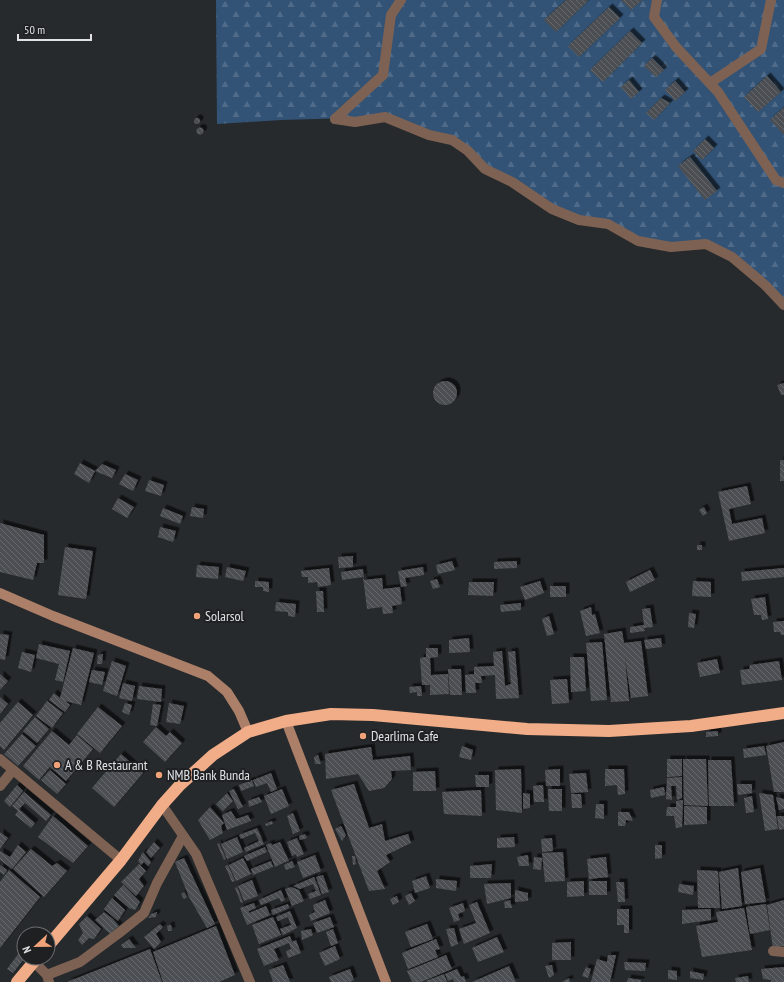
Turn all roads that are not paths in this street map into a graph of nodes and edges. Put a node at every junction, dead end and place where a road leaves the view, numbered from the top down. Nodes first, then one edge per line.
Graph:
1 (401, 0) edge
2 (657, 0) edge
3 (771, 0) edge
4 (710, 83) junction
5 (784, 183) edge
6 (784, 304) edge
7 (0, 593) edge
8 (784, 713) edge
9 (286, 721) junction
10 (248, 732) junction
11 (0, 759) edge
12 (13, 770) junction
13 (0, 786) edge
14 (162, 805) junction
15 (183, 836) junction
16 (121, 860) junction
17 (56, 937) edge
18 (773, 951) dead end
19 (784, 952) edge
20 (31, 966) edge
21 (40, 966) edge
22 (48, 979) edge
23 (17, 982) edge
24 (250, 982) edge
25 (386, 982) edge

1 - 6 street
2 - 4 street
3 - 4 street
4 - 5 street
7 - 10 main road
8 - 9 highway
9 - 10 highway
9 - 25 main road
10 - 14 highway
11 - 12 street
12 - 13 street
12 - 16 street
14 - 15 street
14 - 16 highway
15 - 22 street
15 - 24 street
16 - 17 highway
18 - 19 street
20 - 23 highway
21 - 22 street

